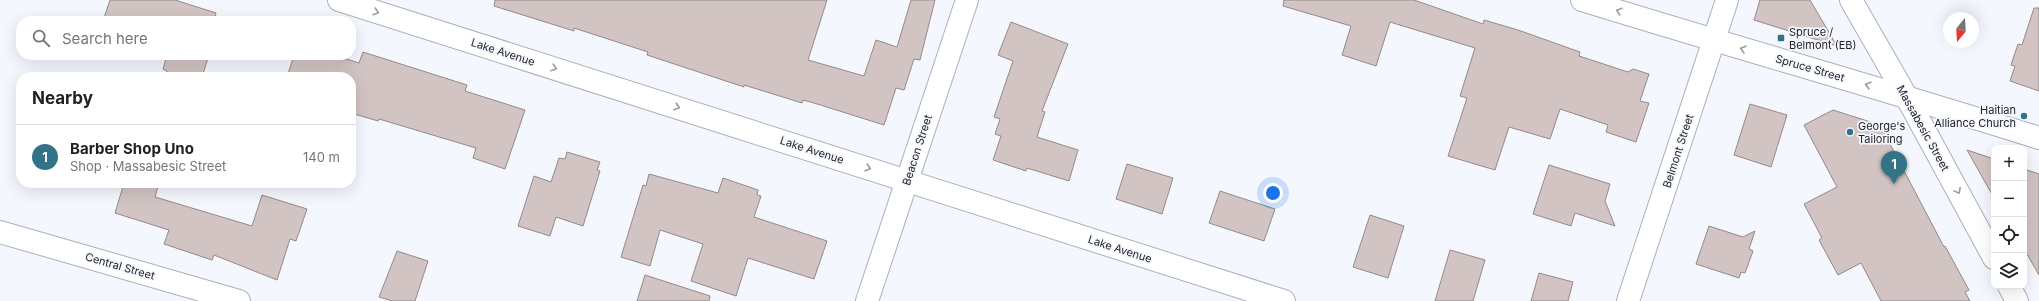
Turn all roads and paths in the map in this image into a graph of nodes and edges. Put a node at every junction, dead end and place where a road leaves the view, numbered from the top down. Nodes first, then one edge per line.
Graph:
1 (339, 0) edge
2 (967, 0) edge
3 (1582, 0) edge
4 (1727, 0) edge
5 (1851, 0) edge
6 (1714, 41) junction
7 (1906, 96) junction
8 (2039, 138) edge
9 (907, 181) junction
10 (0, 232) edge
11 (1991, 253) edge
12 (2011, 289) edge
13 (239, 301) edge
14 (868, 301) edge
15 (1284, 301) edge
16 (1628, 301) edge
17 (2017, 301) edge

1 -> 9 street, Lake Avenue
2 - 9 street, Beacon Street
6 -> 3 street, Spruce Street
4 - 6 street, Belmont Street
5 - 7 street, Massabesic Street
7 -> 6 street, Spruce Street
6 - 16 street, Belmont Street
7 - 8 street, Spruce Street
7 -> 11 street, Massabesic Street
9 - 14 street, Beacon Street
9 - 15 street, Lake Avenue
10 - 13 street, Central Street
12 - 17 street

